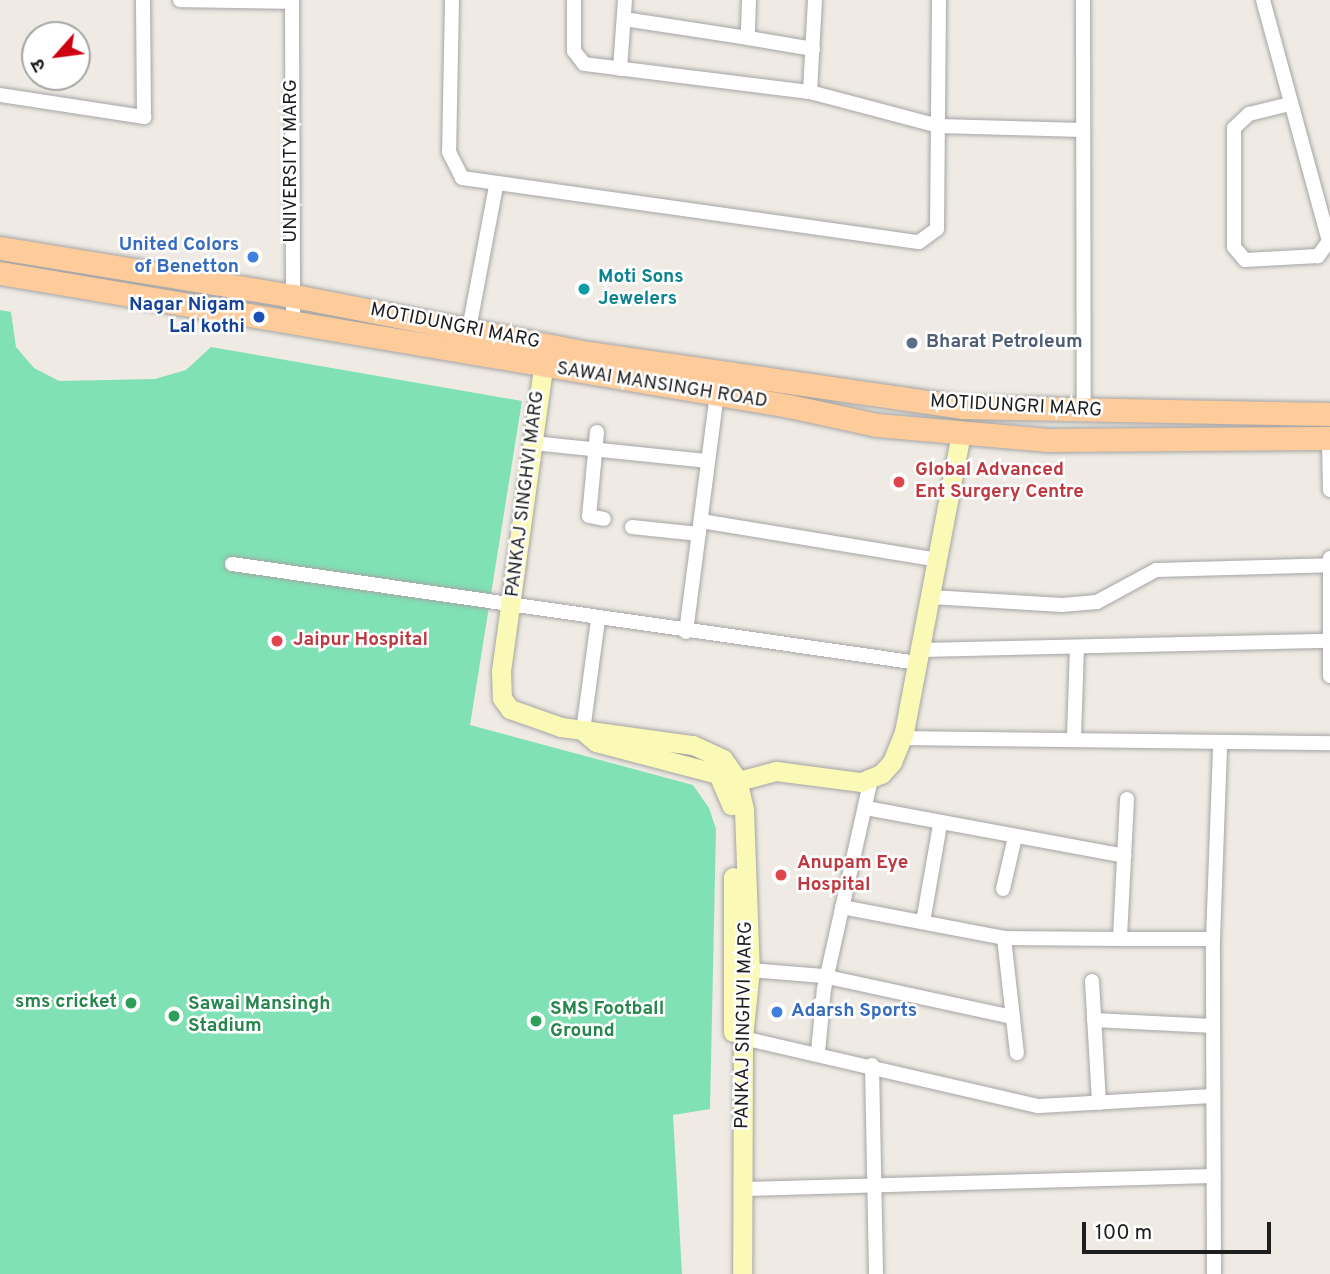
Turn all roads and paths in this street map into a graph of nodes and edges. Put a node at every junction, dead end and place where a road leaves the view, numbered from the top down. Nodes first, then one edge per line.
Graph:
1 (143, 0) edge
2 (180, 0) edge
3 (452, 0) edge
4 (575, 0) edge
5 (625, 0) edge
6 (750, 0) edge
7 (815, 0) edge
8 (939, 0) edge
9 (1083, 0) edge
10 (1263, 0) edge
11 (292, 1) edge
12 (624, 19) junction
13 (748, 38) junction
14 (813, 48) junction
15 (620, 69) junction
16 (810, 92) junction
17 (0, 94) edge
18 (1290, 104) junction
19 (939, 126) junction
20 (1082, 130) junction
21 (496, 186) junction
22 (0, 248) edge
23 (0, 274) edge
24 (294, 296) junction
25 (293, 322) junction
26 (469, 329) junction
27 (542, 368) junction
28 (717, 394) junction
29 (1084, 412) junction
30 (1330, 414) edge
31 (597, 432) dead end
32 (961, 434) junction
33 (1329, 438) edge
34 (533, 443) junction
35 (595, 449) junction
36 (709, 461) junction
37 (1330, 490) edge
38 (604, 519) dead end
39 (632, 527) dead end
40 (700, 527) junction
41 (1330, 556) edge
42 (938, 560) junction
43 (232, 564) dead end
44 (1330, 565) edge
45 (931, 597) junction
46 (512, 606) junction
47 (598, 620) junction
48 (686, 632) junction
49 (1077, 648) junction
50 (1329, 650) edge
51 (919, 657) junction
52 (1330, 676) edge
53 (583, 731) junction
54 (902, 737) junction
55 (1074, 737) junction
56 (1330, 743) edge
57 (1220, 744) junction
58 (871, 778) junction
59 (732, 782) junction
60 (1127, 799) dead end
61 (866, 808) junction
62 (940, 825) junction
63 (1015, 837) junction
64 (1125, 856) junction
65 (1003, 889) dead end
66 (842, 907) junction
67 (923, 922) junction
68 (1004, 938) junction
69 (1120, 939) junction
70 (1213, 939) junction
71 (741, 969) junction
72 (827, 977) junction
73 (1092, 981) dead end
74 (1012, 1017) junction
75 (1094, 1020) junction
76 (1213, 1026) junction
77 (738, 1037) junction
78 (818, 1052) junction
79 (1017, 1053) dead end
80 (872, 1065) junction
81 (1213, 1096) junction
82 (1099, 1103) junction
83 (1214, 1176) junction
84 (873, 1186) junction
85 (739, 1190) junction
86 (732, 1274) edge
87 (743, 1274) edge
88 (876, 1274) edge
89 (1214, 1274) edge

1 - 17 street
2 - 11 street
3 - 21 street
4 - 15 street
5 - 12 street
6 - 13 street
7 - 14 street
8 - 19 street
9 - 20 street
10 - 18 street
11 - 24 street, UNIVERSITY MARG
12 - 13 street
12 - 15 street
13 - 14 street
14 - 16 street
15 - 16 street
16 - 19 street
18 - 18 street
19 - 20 street
19 - 21 street
20 - 29 street
21 - 26 street
22 - 24 main road, MOTIDUNGRI MARG
23 - 25 main road, SAWAI MANSINGH ROAD
24 - 25 street, UNIVERSITY MARG
24 - 26 main road, MOTIDUNGRI MARG
25 - 27 main road, SAWAI MANSINGH ROAD
26 - 29 main road, MOTIDUNGRI MARG
27 - 28 main road, SAWAI MANSINGH ROAD
27 - 34 street, PANKAJ SINGHVI MARG
28 - 32 main road, SAWAI MANSINGH ROAD
28 - 36 street
29 - 30 main road, MOTIDUNGRI MARG
31 - 35 street
32 - 33 main road, SAWAI MANSINGH ROAD
32 - 42 street
33 - 37 street
34 - 35 street
34 - 46 street, PANKAJ SINGHVI MARG
35 - 36 street
35 - 38 street
36 - 40 street
39 - 40 street
40 - 42 street
40 - 48 street
41 - 44 street
42 - 45 street
43 - 46 street
44 - 45 street
44 - 50 street
45 - 51 street
46 - 47 street
46 - 53 street, PANKAJ SINGHVI MARG
47 - 48 street
47 - 53 street
48 - 51 street
49 - 50 street
49 - 51 street
49 - 55 street
50 - 52 street
51 - 54 street
53 - 59 street, PANKAJ SINGHVI MARG
54 - 55 street
54 - 58 street
55 - 57 street
56 - 57 street
57 - 70 street
58 - 59 street
58 - 61 street
59 - 71 street, PANKAJ SINGHVI MARG
60 - 64 street
61 - 62 street
61 - 66 street
62 - 63 street
62 - 67 street
63 - 64 street
63 - 65 street
64 - 69 street
66 - 67 street
66 - 72 street
67 - 68 street
68 - 69 street
68 - 74 street
69 - 70 street
70 - 76 street
71 - 72 street
71 - 77 street, PANKAJ SINGHVI MARG
72 - 74 street
72 - 78 street
73 - 75 street
74 - 79 street
75 - 76 street
75 - 82 street
76 - 81 street
77 - 78 street
77 - 85 street, PANKAJ SINGHVI MARG
78 - 80 street
80 - 82 street
80 - 84 street
81 - 82 street
81 - 83 street
83 - 84 street
83 - 89 street
84 - 85 street
84 - 88 street
85 - 86 street, PANKAJ SINGHVI MARG
85 - 87 street, PANKAJ SINGHVI MARG

